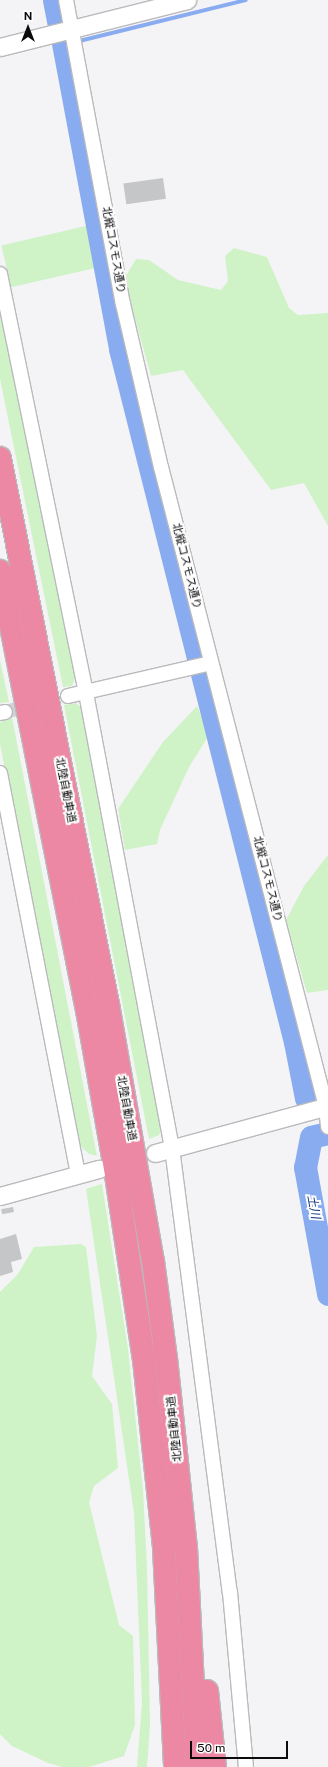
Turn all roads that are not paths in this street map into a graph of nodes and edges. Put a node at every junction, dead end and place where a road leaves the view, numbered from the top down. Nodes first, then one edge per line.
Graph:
1 (66, 0) edge
2 (188, 0) edge
3 (73, 31) junction
4 (0, 47) edge
5 (0, 274) edge
6 (0, 458) edge
7 (0, 571) edge
8 (201, 665) dead end
9 (86, 693) junction
10 (68, 696) tunnel mouth
11 (0, 773) edge
12 (327, 1114) edge
13 (172, 1148) junction
14 (155, 1153) dead end
15 (99, 1169) dead end
16 (78, 1175) junction
17 (0, 1196) edge
18 (164, 1548) junction
19 (186, 1548) junction
20 (162, 1767) edge
21 (175, 1767) edge
22 (197, 1767) edge
23 (215, 1767) edge
24 (246, 1767) edge

1 - 3 street, 北縦コスモス通り
2 - 3 street
3 - 4 street
3 - 12 street, 北縦コスモス通り
5 - 9 street
6 - 19 highway, 北陸自動車道
7 - 18 highway, 北陸自動車道
8 - 9 street
9 - 10 street
9 - 13 street
11 - 16 street
12 - 13 street
13 - 14 street
13 - 24 street
15 - 16 street
16 - 17 street
18 - 20 highway
18 - 21 highway, 北陸自動車道
19 - 22 highway, 北陸自動車道
19 - 23 highway

